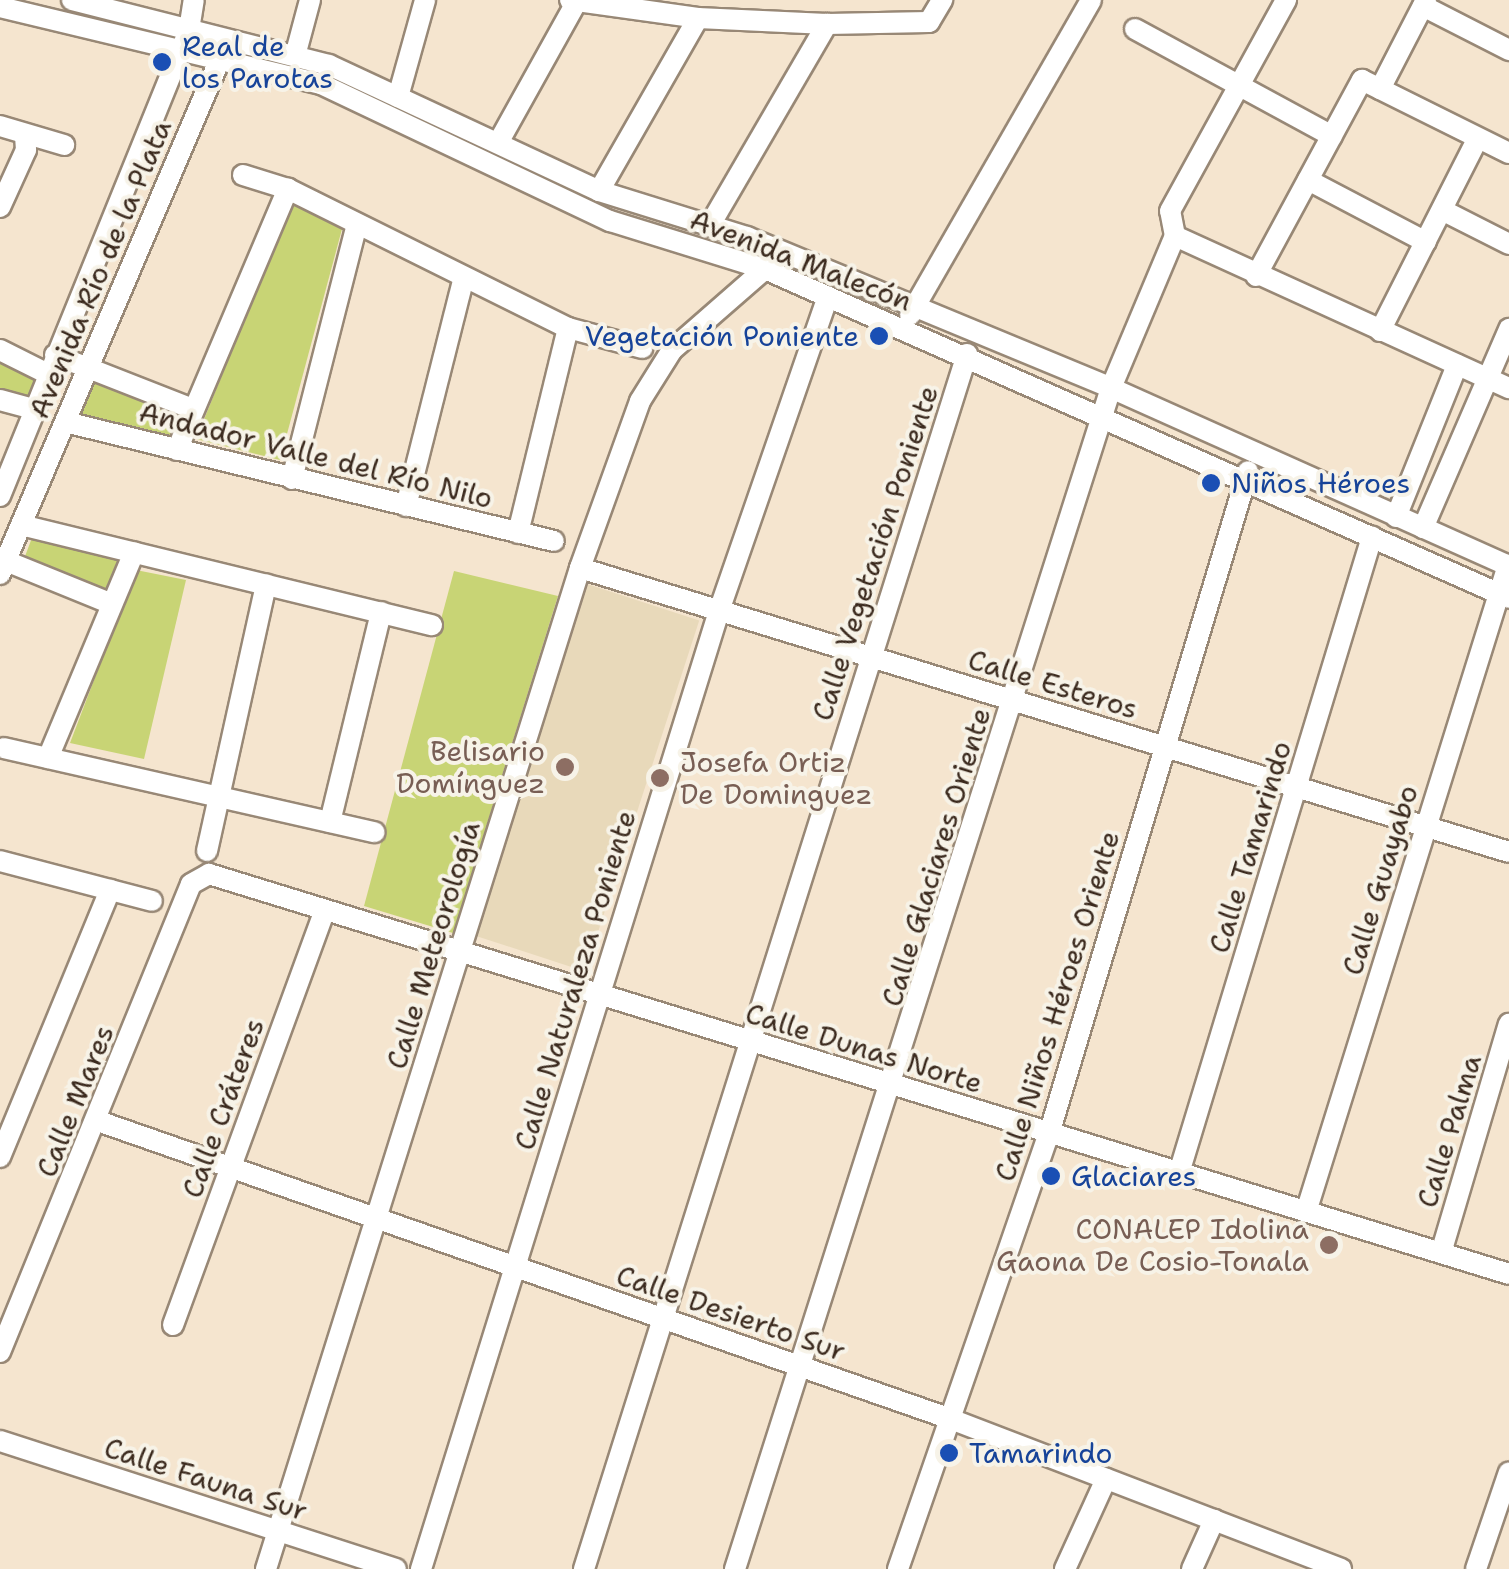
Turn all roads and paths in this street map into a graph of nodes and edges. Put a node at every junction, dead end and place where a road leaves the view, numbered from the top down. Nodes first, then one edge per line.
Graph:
1 (72, 0) edge
2 (194, 0) edge
3 (310, 0) edge
4 (424, 0) edge
5 (573, 0) edge
6 (942, 0) edge
7 (1091, 0) edge
8 (1286, 0) edge
9 (1425, 3) edge
10 (0, 7) edge
11 (698, 18) junction
12 (827, 24) junction
13 (1135, 29) dead end
14 (189, 30) junction
15 (228, 40) junction
16 (1509, 50) edge
17 (178, 52) junction
18 (295, 56) junction
19 (218, 62) junction
20 (1236, 85) junction
21 (1380, 89) junction
22 (398, 97) junction
23 (0, 126) edge
24 (25, 135) junction
25 (1332, 136) junction
26 (1478, 138) junction
27 (498, 142) junction
28 (64, 145) dead end
29 (1509, 153) edge
30 (242, 175) dead end
31 (1308, 180) junction
32 (288, 188) junction
33 (599, 191) junction
34 (0, 207) edge
35 (1442, 210) junction
36 (357, 224) junction
37 (710, 225) junction
38 (1175, 236) junction
39 (1426, 242) junction
40 (1509, 244) edge
41 (766, 269) junction
42 (1256, 276) junction
43 (462, 280) junction
44 (828, 296) junction
45 (915, 306) junction
46 (568, 328) junction
47 (903, 328) junction
48 (1509, 329) edge
49 (1380, 331) junction
50 (642, 348) dead end
51 (0, 350) edge
52 (966, 354) junction
53 (51, 364) junction
54 (1457, 365) junction
55 (86, 368) junction
56 (1486, 378) junction
57 (1111, 388) junction
58 (1509, 388) edge
59 (0, 400) edge
60 (34, 409) junction
61 (194, 409) junction
62 (1104, 413) junction
63 (65, 422) junction
64 (178, 450) junction
65 (1254, 455) junction
66 (292, 479) junction
67 (1245, 482) junction
68 (0, 496) edge
69 (406, 506) junction
70 (1396, 516) junction
71 (21, 525) junction
72 (1423, 528) junction
73 (518, 533) junction
74 (1372, 537) junction
75 (554, 541) dead end
76 (134, 552) junction
77 (1509, 565) edge
78 (3, 568) edge
79 (580, 568) junction
80 (266, 584) junction
81 (1504, 595) edge
82 (112, 604) junction
83 (719, 611) junction
84 (381, 612) junction
85 (432, 625) dead end
86 (871, 657) junction
87 (1014, 700) junction
88 (1165, 747) junction
89 (4, 748) dead end
90 (48, 758) junction
91 (1298, 787) junction
92 (219, 796) junction
93 (330, 822) junction
94 (1426, 826) junction
95 (375, 832) dead end
96 (207, 851) dead end
97 (1509, 852) edge
98 (0, 861) edge
99 (203, 875) joint
100 (110, 890) junction
101 (152, 901) dead end
102 (325, 910) junction
103 (459, 952) junction
104 (599, 996) junction
105 (1509, 1024) edge
106 (750, 1042) junction
107 (893, 1086) junction
108 (98, 1121) junction
109 (1049, 1134) junction
110 (0, 1157) edge
111 (230, 1166) junction
112 (1178, 1173) junction
113 (1306, 1212) junction
114 (376, 1217) junction
115 (1441, 1253) junction
116 (515, 1266) junction
117 (1509, 1274) edge
118 (662, 1318) junction
119 (173, 1325) dead end
120 (0, 1352) edge
121 (801, 1367) junction
122 (948, 1418) junction
123 (0, 1441) edge
124 (1509, 1472) edge
125 (1106, 1479) junction
126 (1214, 1520) junction
127 (278, 1530) junction
128 (266, 1569) edge
129 (396, 1569) edge
130 (420, 1569) edge
131 (584, 1569) edge
132 (736, 1569) edge
133 (898, 1569) edge
134 (1065, 1569) edge
135 (1192, 1569) edge
136 (1340, 1569) edge
137 (1476, 1569) edge

1 - 14 street, Avenida Malecón
2 - 14 street, Avenida Río de la Plata
3 - 18 street
4 - 22 street
5 - 11 street
5 - 27 street
6 - 12 street
7 - 45 street
8 - 20 street, Calle Glaciares Oriente
9 - 16 street
9 - 21 street
10 - 17 street, Avenida Malecón
11 - 12 street
11 - 33 street
12 - 37 street
13 - 20 street
14 - 15 street, Avenida Malecón
14 - 17 street, Avenida Río de la Plata
15 - 18 street, Avenida Malecón
15 - 19 street, Avenida Río de la Plata
17 - 19 street, Avenida Malecón
17 - 53 street, Avenida Río de la Plata
18 - 22 street, Avenida Malecón
19 - 41 street, Avenida Malecón
19 - 55 street, Avenida Río de la Plata
20 - 25 street
20 - 38 street, Calle Glaciares Oriente
21 - 25 street
21 - 26 street
22 - 27 street, Avenida Malecón
23 - 24 street
24 - 28 street
24 - 34 street
25 - 31 street
26 - 29 street
26 - 35 street
27 - 33 street, Avenida Malecón
30 - 32 street
31 - 39 street
31 - 42 street
32 - 36 street
32 - 61 street
33 - 37 street, Avenida Malecón
35 - 39 street
35 - 40 street
36 - 43 street
36 - 66 street
37 - 45 street, Avenida Malecón
38 - 42 street
38 - 57 street, Calle Glaciares Oriente
39 - 49 street
41 - 44 street, Avenida Malecón
41 - 79 street, Calle Meteorología
42 - 49 street
43 - 46 street
43 - 69 street
44 - 47 street, Avenida Malecón
44 - 83 street, Calle Naturaleza Poniente
45 - 47 street
45 - 57 street, Avenida Malecón
46 - 50 street
46 - 73 street
47 - 52 street, Avenida Malecón
48 - 56 street
49 - 54 street
51 - 53 street
52 - 62 street, Avenida Malecón
52 - 86 street, Calle Vegetación Poniente
53 - 55 street
53 - 60 street, Avenida Río de la Plata
54 - 56 street
54 - 70 street
55 - 61 street
55 - 63 street, Avenida Río de la Plata
56 - 58 street
56 - 72 street
57 - 62 street, Calle Glaciares Oriente
57 - 65 street, Avenida Malecón
59 - 60 street
60 - 68 street, Avenida Río de la Plata
61 - 64 street
62 - 67 street, Avenida Malecón
62 - 87 street, Calle Glaciares Oriente
63 - 64 street, Andador Valle del Río Nilo
63 - 71 street, Avenida Río de la Plata
64 - 66 street, Andador Valle del Río Nilo
65 - 67 street, Calle Niños Héroes Oriente
65 - 70 street, Avenida Malecón
66 - 69 street, Andador Valle del Río Nilo
67 - 74 street, Avenida Malecón
67 - 88 street, Calle Niños Héroes Oriente
69 - 73 street, Andador Valle del Río Nilo
70 - 72 street, Avenida Malecón
71 - 76 street
71 - 78 street, Avenida Río de la Plata
72 - 77 street, Avenida Malecón
73 - 75 street, Andador Valle del Río Nilo
74 - 81 street, Avenida Malecón
74 - 91 street, Calle Tamarindo
76 - 80 street
76 - 82 street
77 - 81 street, Calle Guayabo
78 - 82 street
79 - 83 street, Calle Esteros
79 - 103 street, Calle Meteorología
80 - 84 street
80 - 92 street
81 - 94 street, Calle Guayabo
82 - 90 street
83 - 86 street, Calle Esteros
83 - 104 street, Calle Naturaleza Poniente
84 - 85 street
84 - 93 street
86 - 87 street, Calle Esteros
86 - 106 street, Calle Vegetación Poniente
87 - 88 street, Calle Esteros
87 - 107 street, Calle Glaciares Oriente
88 - 91 street, Calle Esteros
88 - 109 street, Calle Niños Héroes Oriente
89 - 90 street
90 - 92 street
91 - 94 street, Calle Esteros
91 - 112 street, Calle Tamarindo
92 - 93 street
92 - 96 street
93 - 95 street
94 - 97 street, Calle Esteros
94 - 113 street, Calle Guayabo
98 - 100 street
99 - 102 street, Calle Dunas Norte
99 - 108 street, Calle Mares
100 - 101 street
100 - 110 street
102 - 103 street, Calle Dunas Norte
102 - 111 street, Calle Cráteres
103 - 104 street, Calle Dunas Norte
103 - 114 street, Calle Meteorología
104 - 106 street, Calle Dunas Norte
104 - 116 street, Calle Naturaleza Poniente
105 - 115 street, Calle Palma
106 - 107 street, Calle Dunas Norte
106 - 118 street, Calle Vegetación Poniente
107 - 109 street, Calle Dunas Norte
107 - 121 street, Calle Glaciares Oriente
108 - 111 street, Calle Desierto Sur
108 - 120 street, Calle Mares
109 - 112 street, Calle Dunas Norte
109 - 122 street, Calle Niños Héroes Oriente
111 - 114 street, Calle Desierto Sur
111 - 119 street, Calle Cráteres
112 - 113 street, Calle Dunas Norte
113 - 115 street, Calle Dunas Norte
114 - 116 street, Calle Desierto Sur
114 - 127 street, Calle Meteorología
115 - 117 street, Calle Dunas Norte
116 - 118 street, Calle Desierto Sur
116 - 130 street, Calle Naturaleza Poniente
118 - 121 street, Calle Desierto Sur
118 - 131 street, Calle Vegetación Poniente
121 - 122 street, Calle Desierto Sur
121 - 132 street, Calle Glaciares Oriente
122 - 125 street, Calle Desierto Sur
122 - 133 street, Calle Niños Héroes Oriente
123 - 127 street, Calle Fauna Sur
124 - 137 street
125 - 126 street, Calle Desierto Sur
125 - 134 street
126 - 135 street
126 - 136 street, Calle Desierto Sur
127 - 128 street, Calle Meteorología
127 - 129 street, Calle Fauna Sur

